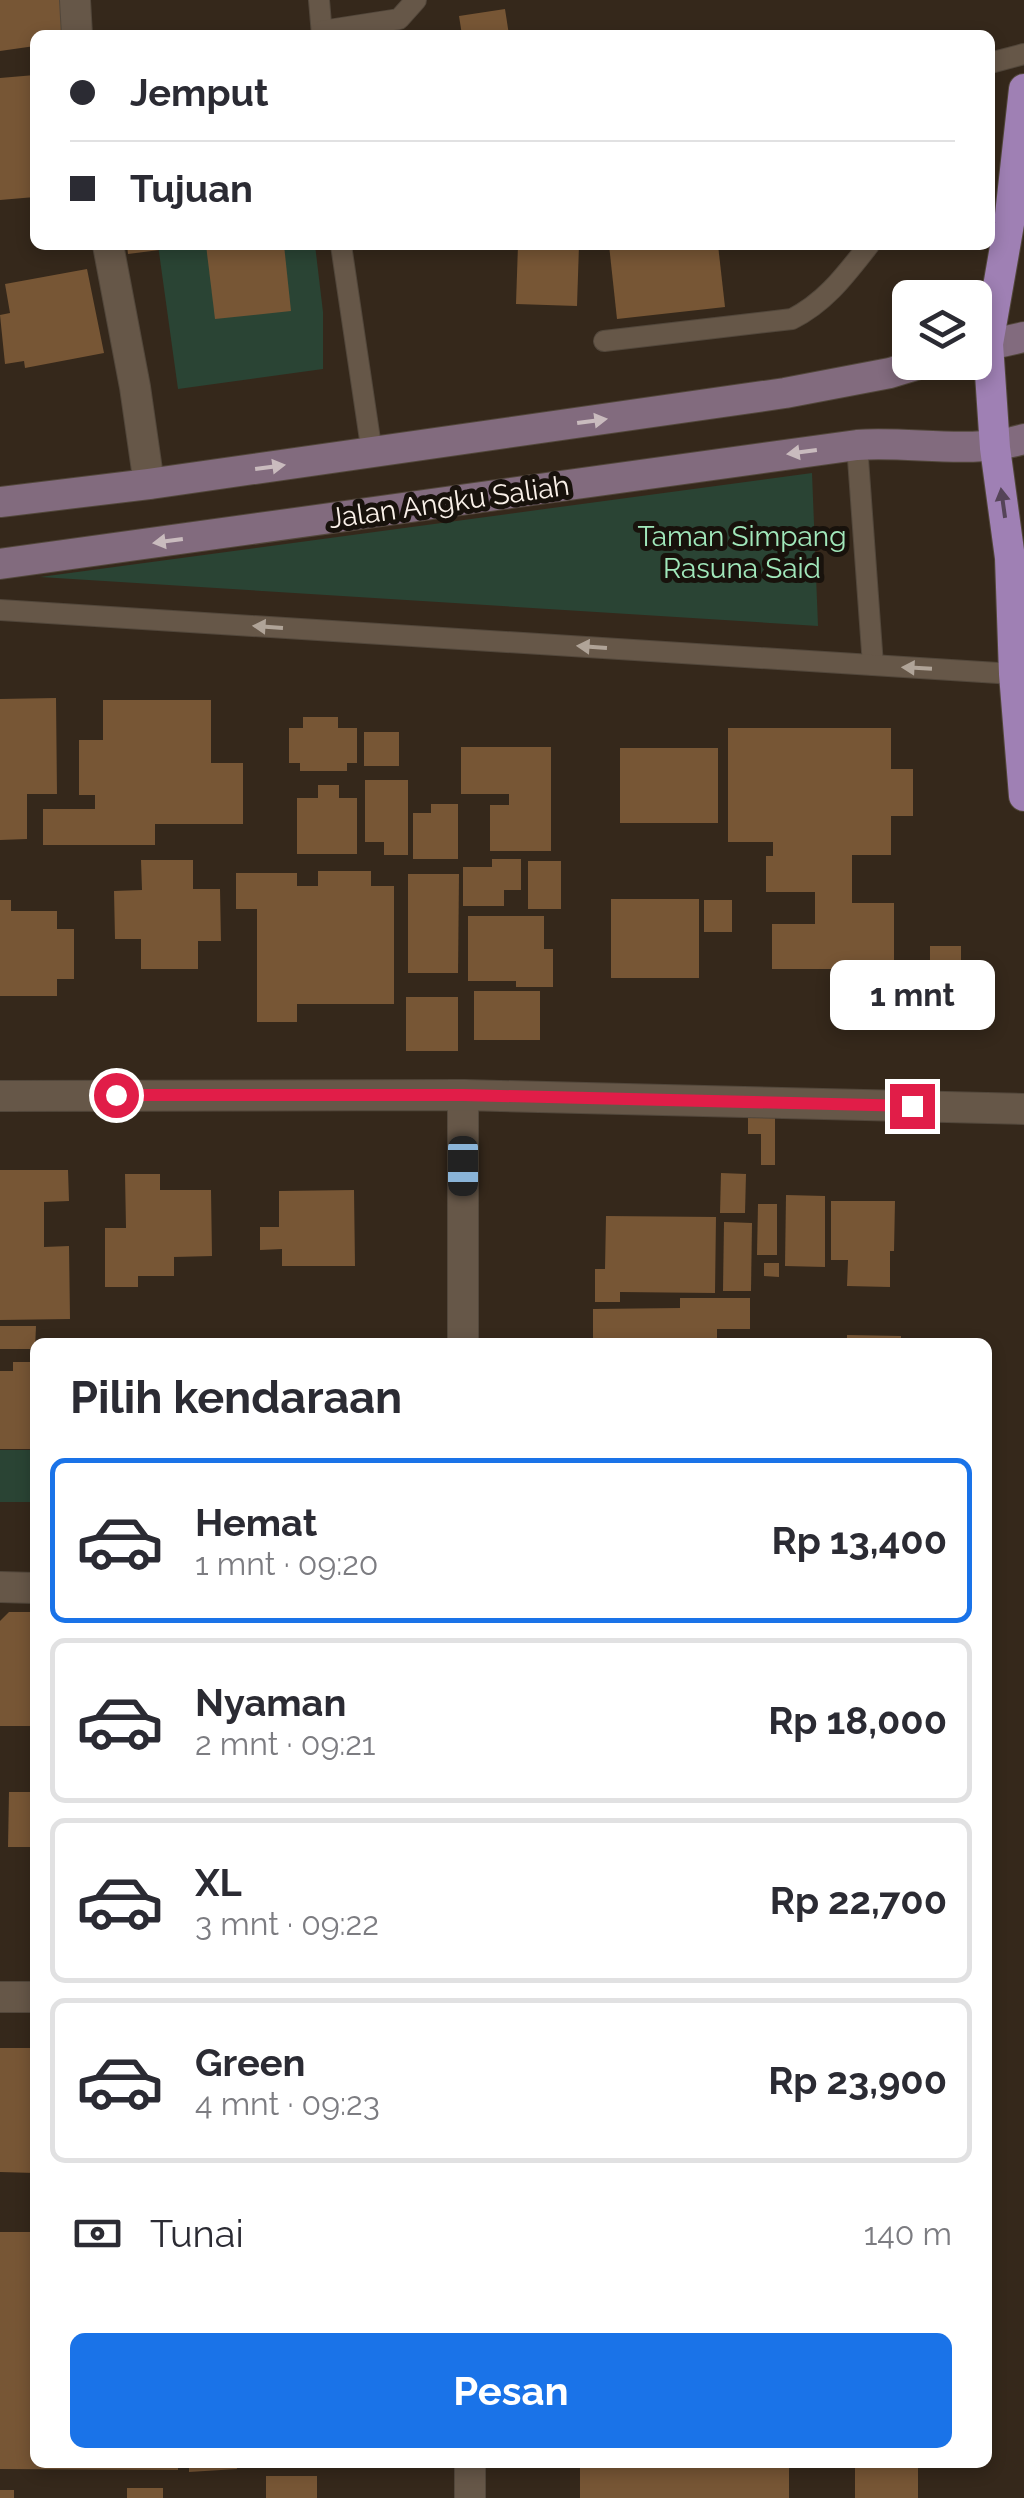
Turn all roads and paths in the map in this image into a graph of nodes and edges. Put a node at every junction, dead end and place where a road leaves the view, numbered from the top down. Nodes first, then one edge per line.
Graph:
1 (75, 0) edge
2 (319, 0) edge
3 (416, 0) edge
4 (77, 30) edge
5 (322, 30) edge
6 (340, 30) edge
7 (1024, 54) edge
8 (995, 62) edge
9 (1024, 89) edge
10 (109, 250) edge
11 (342, 250) edge
12 (865, 250) edge
13 (992, 296) edge
14 (1024, 336) edge
15 (604, 341) dead end
16 (992, 343) edge
17 (892, 372) edge
18 (991, 380) edge
19 (1010, 443) edge
20 (857, 445) junction
21 (372, 452) junction
22 (149, 484) junction
23 (0, 502) edge
24 (0, 564) edge
25 (0, 610) edge
26 (873, 665) junction
27 (1014, 674) junction
28 (1024, 796) edge
29 (463, 1095) junction
30 (0, 1096) edge
31 (1024, 1109) edge
32 (463, 1338) edge
33 (0, 1587) edge
34 (30, 1588) edge
35 (0, 1997) edge
36 (30, 1997) edge
37 (470, 2468) edge
38 (470, 2498) edge

1 - 4 street
2 - 5 lane
3 - 6 lane
7 - 8 lane
9 - 13 main road
10 - 22 street
11 - 21 lane
12 - 15 lane
14 - 16 main road
21 -> 17 main road
18 - 19 main road
19 - 20 main road, Jalan Angku Saliah
27 -> 19 main road
20 -> 24 main road, Jalan Angku Saliah
20 - 26 lane
22 -> 21 main road
22 - 23 main road
26 -> 25 lane
27 -> 26 lane
27 - 28 main road
29 - 30 street
29 - 31 street
29 - 32 street
33 - 34 street
35 - 36 street
37 - 38 street

